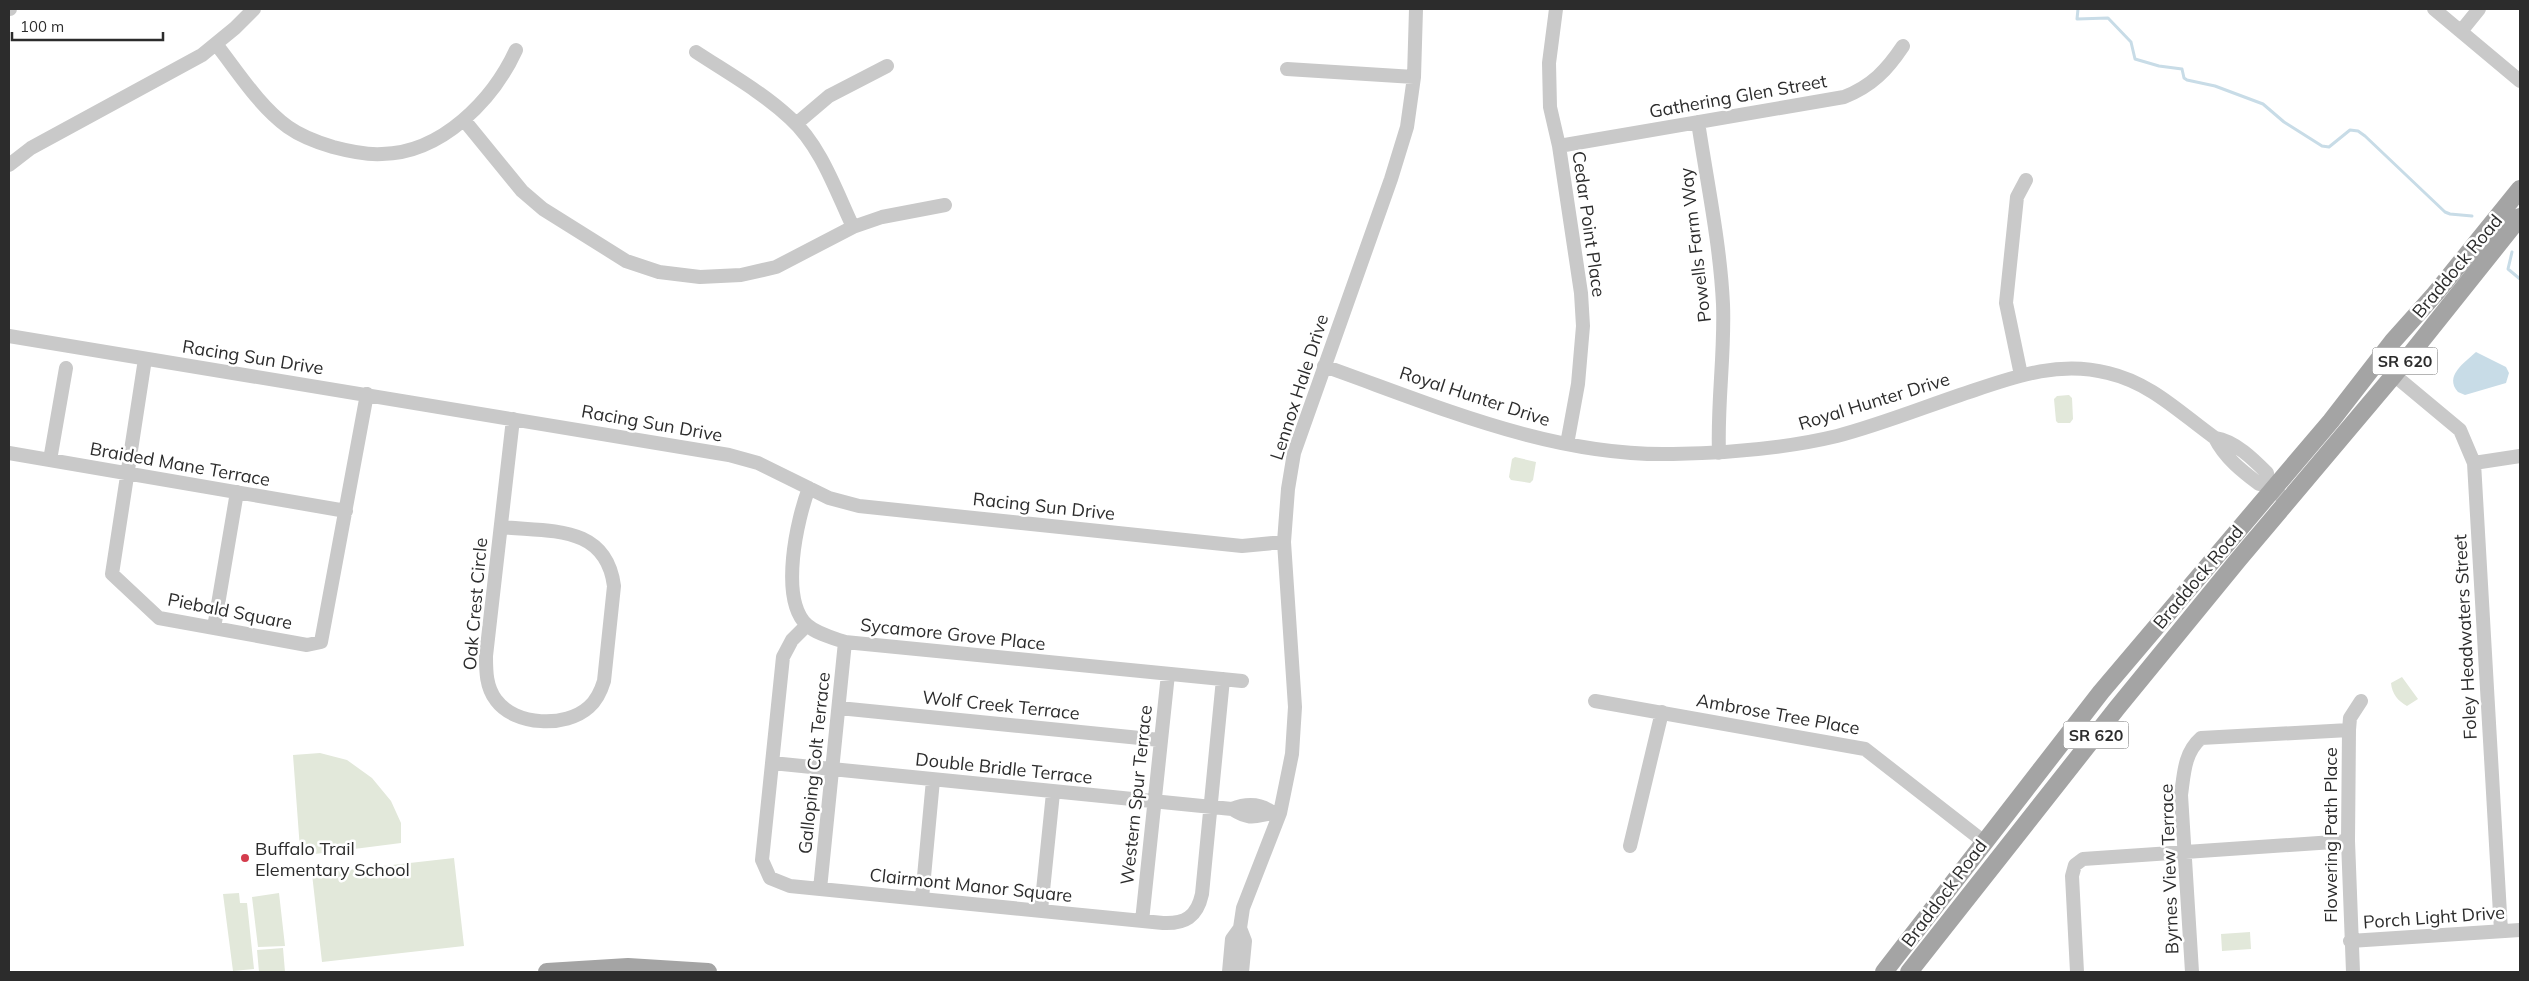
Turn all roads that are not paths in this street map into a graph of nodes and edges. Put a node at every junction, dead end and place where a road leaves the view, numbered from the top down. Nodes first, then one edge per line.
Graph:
1 (254, 9) edge
2 (1416, 9) edge
3 (1556, 9) edge
4 (2434, 9) edge
5 (2479, 9) edge
6 (2462, 30) junction
7 (216, 44) junction
8 (1903, 46) dead end
9 (516, 50) dead end
10 (696, 52) dead end
11 (886, 66) dead end
12 (1287, 69) dead end
13 (1414, 77) junction
14 (2520, 81) edge
15 (464, 120) junction
16 (1698, 122) junction
17 (796, 124) junction
18 (1559, 146) junction
19 (9, 165) edge
20 (2026, 180) dead end
21 (2520, 189) edge
22 (2520, 200) edge
23 (944, 205) dead end
24 (2520, 217) edge
25 (853, 227) junction
26 (2487, 258) junction
27 (9, 336) edge
28 (145, 359) junction
29 (1324, 366) junction
30 (66, 368) dead end
31 (2021, 375) junction
32 (2394, 375) junction
33 (367, 394) junction
34 (513, 419) junction
35 (1567, 444) junction
36 (1719, 453) junction
37 (9, 454) edge
38 (2520, 456) edge
39 (50, 460) junction
40 (2474, 463) junction
41 (127, 474) junction
42 (2271, 485) junction
43 (809, 488) junction
44 (237, 492) junction
45 (2287, 502) junction
46 (346, 511) junction
47 (501, 528) junction
48 (1284, 542) junction
49 (807, 625) junction
50 (214, 628) junction
51 (845, 642) junction
52 (1168, 674) junction
53 (1223, 680) junction
54 (1242, 682) dead end
55 (2101, 692) junction
56 (1595, 701) dead end
57 (2361, 701) dead end
58 (839, 708) junction
59 (1662, 712) junction
60 (2349, 730) junction
61 (1160, 740) junction
62 (772, 763) junction
63 (832, 770) junction
64 (933, 780) junction
65 (2059, 782) junction
66 (1053, 793) junction
67 (1155, 801) junction
68 (1210, 806) junction
69 (1276, 813) junction
70 (1983, 841) junction
71 (2348, 841) junction
72 (1630, 846) dead end
73 (2184, 852) junction
74 (820, 889) junction
75 (922, 898) junction
76 (1041, 910) junction
77 (1142, 921) junction
78 (1240, 928) junction
79 (1944, 928) junction
80 (2520, 930) edge
81 (2500, 932) junction
82 (2350, 941) junction
83 (547, 972) edge
84 (708, 972) edge
85 (1229, 972) edge
86 (1242, 972) edge
87 (1884, 972) edge
88 (1909, 972) edge
89 (2078, 972) edge
90 (2192, 972) edge
91 (2353, 972) edge

1 - 7 street
2 - 13 street, Lennox Hale Drive
3 - 18 street, Cedar Point Place
4 - 6 street
5 - 6 street
6 - 14 street
7 - 15 street
7 - 19 street
8 - 16 street, Gathering Glen Street
9 - 15 street
10 - 17 street
11 - 17 street
12 - 13 street
13 - 29 street, Lennox Hale Drive
15 - 25 street
16 - 18 street, Gathering Glen Street
16 - 36 street, Powells Farm Way
17 - 25 street
18 - 35 street, Cedar Point Place
20 - 31 street
21 - 42 main road, Braddock Road
22 - 26 main road
23 - 25 street
24 - 26 main road, Braddock Road / SR 620
26 - 32 main road, Braddock Road / SR 620
27 - 28 street, Racing Sun Drive
28 - 33 street, Racing Sun Drive
28 - 41 street, Piebald Square
29 - 35 street, Royal Hunter Drive
29 - 48 street, Lennox Hale Drive
30 - 39 street
31 - 36 street, Royal Hunter Drive
31 - 42 street, Royal Hunter Drive
32 - 40 street, Foley Headwaters Street
32 - 45 main road, Braddock Road / SR 620
33 - 34 street, Racing Sun Drive
33 - 46 street, Piebald Square
34 - 43 street, Racing Sun Drive
34 - 47 street, Oak Crest Circle
35 - 36 street, Royal Hunter Drive
37 - 39 street, Braided Mane Terrace
38 - 40 street
39 - 41 street, Braided Mane Terrace
40 - 81 street, Foley Headwaters Street
41 - 44 street, Braided Mane Terrace
41 - 50 street, Piebald Square
42 - 45 street
42 - 55 main road, Braddock Road
43 - 48 street, Racing Sun Drive
43 - 49 street
44 - 46 street, Braided Mane Terrace
44 - 50 street
45 - 65 main road, Braddock Road / SR 620
46 - 50 street, Piebald Square
47 - 47 street, Oak Crest Circle
48 - 69 street, Lennox Hale Drive
49 - 51 street, Sycamore Grove Place
49 - 62 street, Clairmont Manor Square
51 - 52 street, Sycamore Grove Place
51 - 58 street, Galloping Colt Terrace
52 - 53 street, Sycamore Grove Place
52 - 61 street, Western Spur Terrace
53 - 54 street, Sycamore Grove Place
53 - 68 street, Clairmont Manor Square
55 - 65 main road
55 - 70 main road, Braddock Road
56 - 59 street, Ambrose Tree Place
57 - 60 street, Flowering Path Place
58 - 61 street, Wolf Creek Terrace
58 - 63 street, Galloping Colt Terrace
59 - 70 street, Ambrose Tree Place
59 - 72 street
60 - 71 street, Flowering Path Place
60 - 73 street, Byrnes View Terrace
61 - 67 street, Western Spur Terrace
62 - 63 street, Double Bridle Terrace
62 - 74 street, Clairmont Manor Square
63 - 64 street, Double Bridle Terrace
63 - 74 street, Galloping Colt Terrace
64 - 66 street, Double Bridle Terrace
64 - 75 street
65 - 79 main road, Braddock Road / SR 620
66 - 67 street, Double Bridle Terrace
66 - 76 street
67 - 68 street, Double Bridle Terrace
67 - 77 street, Western Spur Terrace
68 - 69 street, Double Bridle Terrace
68 - 77 street, Clairmont Manor Square
69 - 78 street, Lennox Hale Drive
70 - 79 main road
70 - 87 main road, Braddock Road
71 - 73 street
71 - 82 street, Flowering Path Place
73 - 89 street
73 - 90 street, Byrnes View Terrace
74 - 75 street, Clairmont Manor Square
75 - 76 street, Clairmont Manor Square
76 - 77 street, Clairmont Manor Square
78 - 85 street, Lennox Hale Drive
78 - 86 street, Lennox Hale Drive
79 - 88 main road, Braddock Road / SR 620
80 - 81 street, Porch Light Drive
81 - 82 street, Porch Light Drive
82 - 91 street, Flowering Path Place
83 - 84 main road

